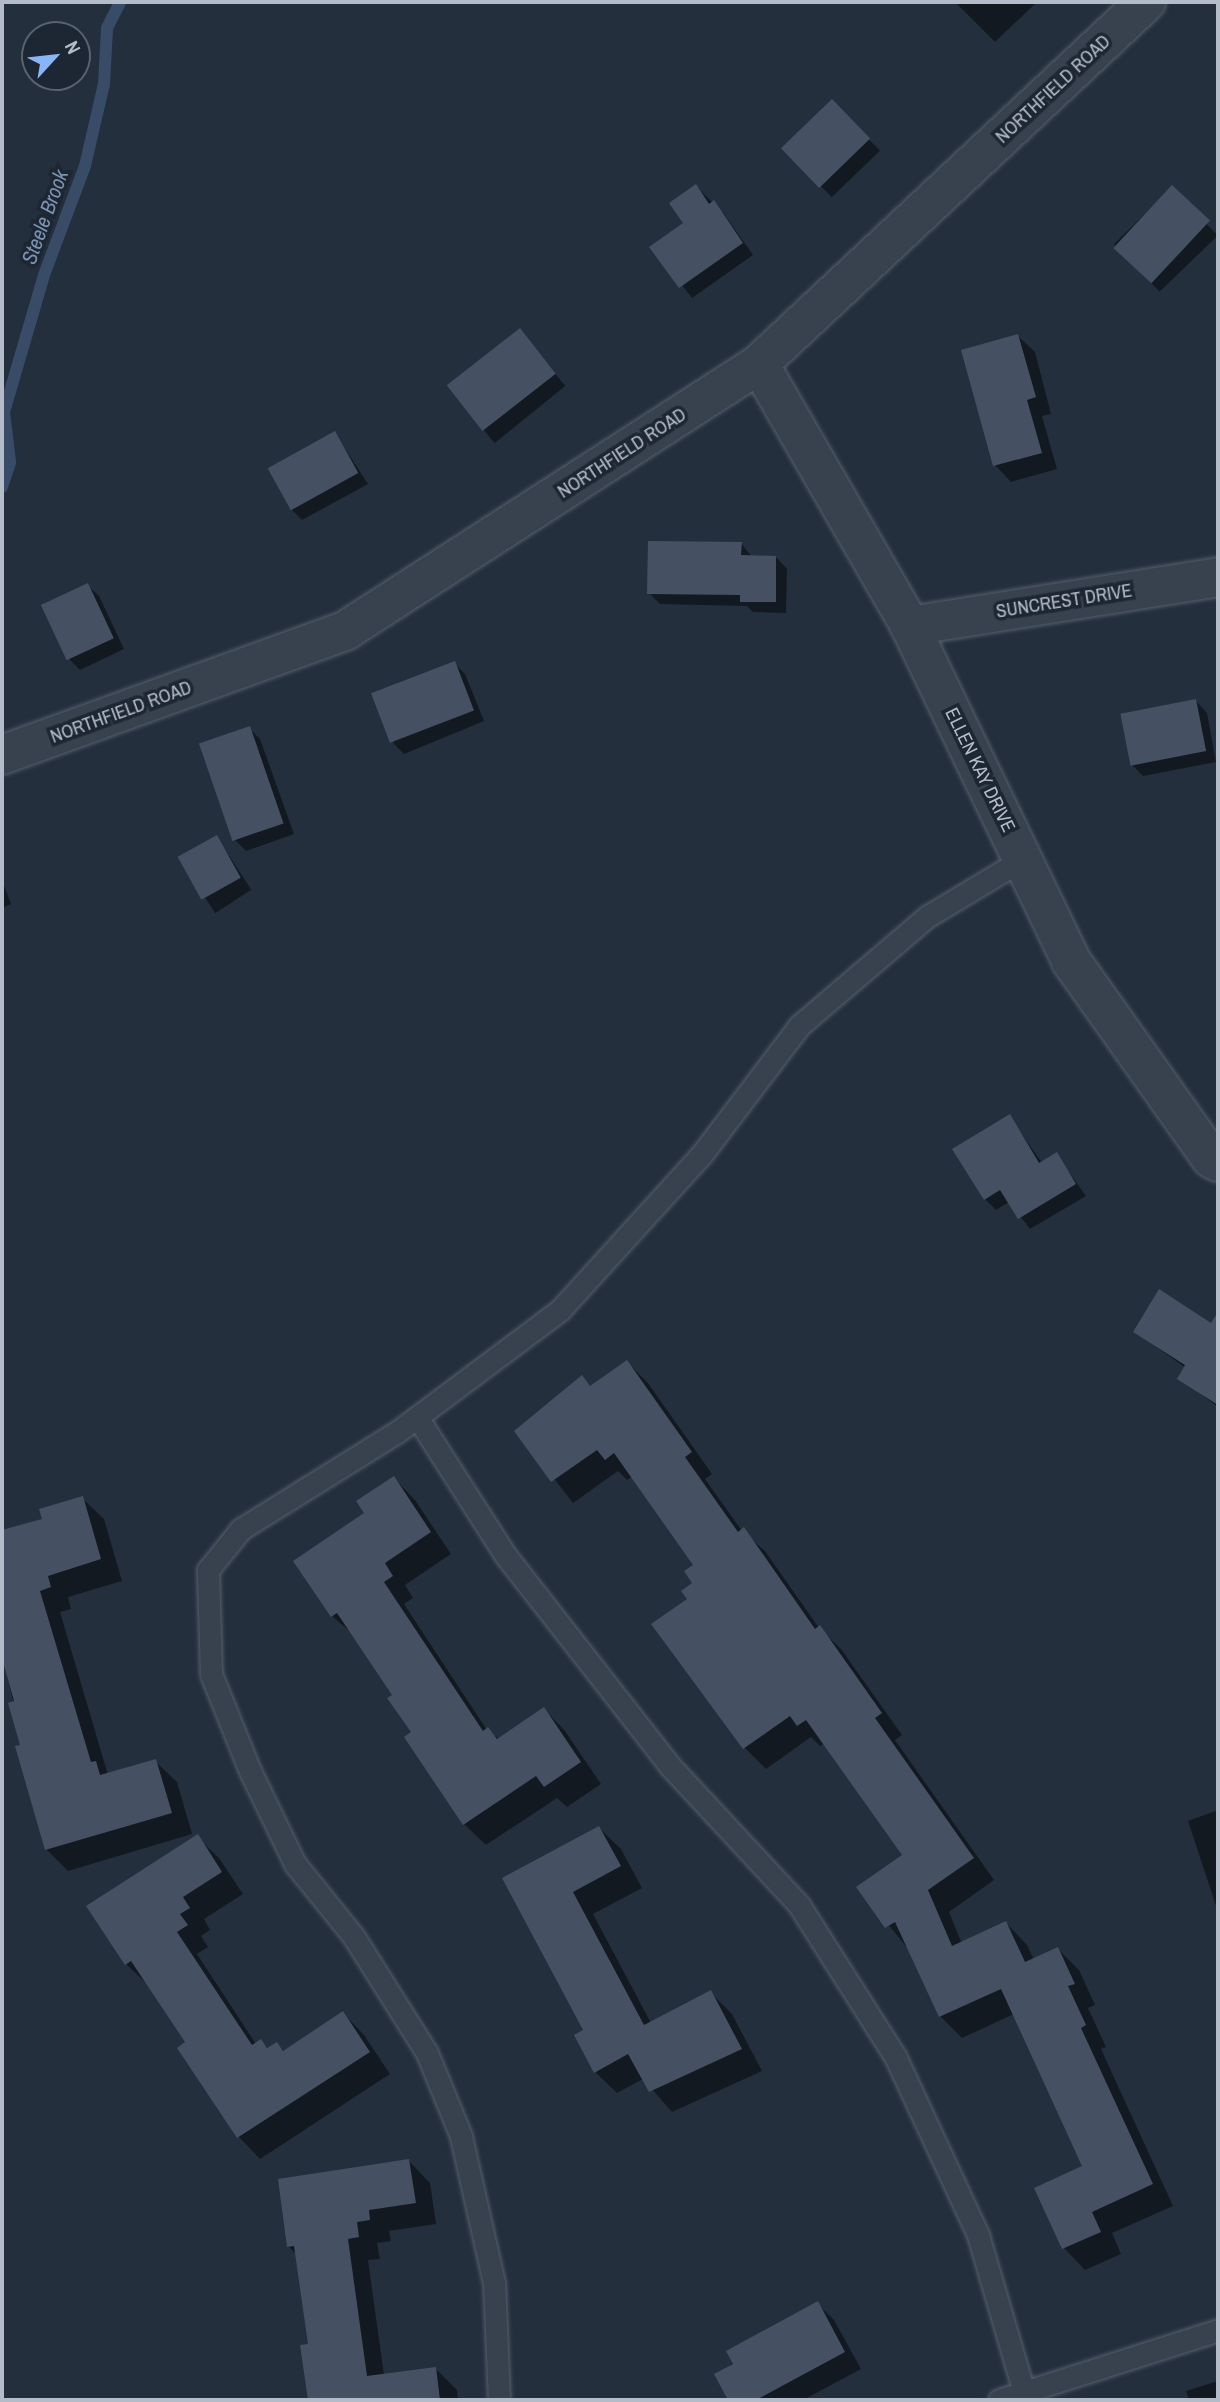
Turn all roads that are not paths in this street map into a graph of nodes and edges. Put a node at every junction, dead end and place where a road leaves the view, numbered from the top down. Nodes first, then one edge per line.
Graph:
1 (1146, 2) edge
2 (760, 364) junction
3 (1218, 577) edge
4 (910, 626) junction
5 (2, 755) edge
6 (1023, 859) junction
7 (1218, 1162) edge
8 (416, 1417) junction
9 (1218, 2330) edge
10 (1024, 2392) junction
11 (499, 2400) edge
12 (999, 2400) edge

1 - 2 street, NORTHFIELD ROAD
2 - 4 street, ELLEN KAY DRIVE
2 - 5 street, NORTHFIELD ROAD
3 - 4 street, SUNCREST DRIVE
4 - 6 street, ELLEN KAY DRIVE
6 - 7 street, ELLEN KAY DRIVE
6 - 8 lane
8 - 10 lane
8 - 11 lane
9 - 10 lane
10 - 12 lane

